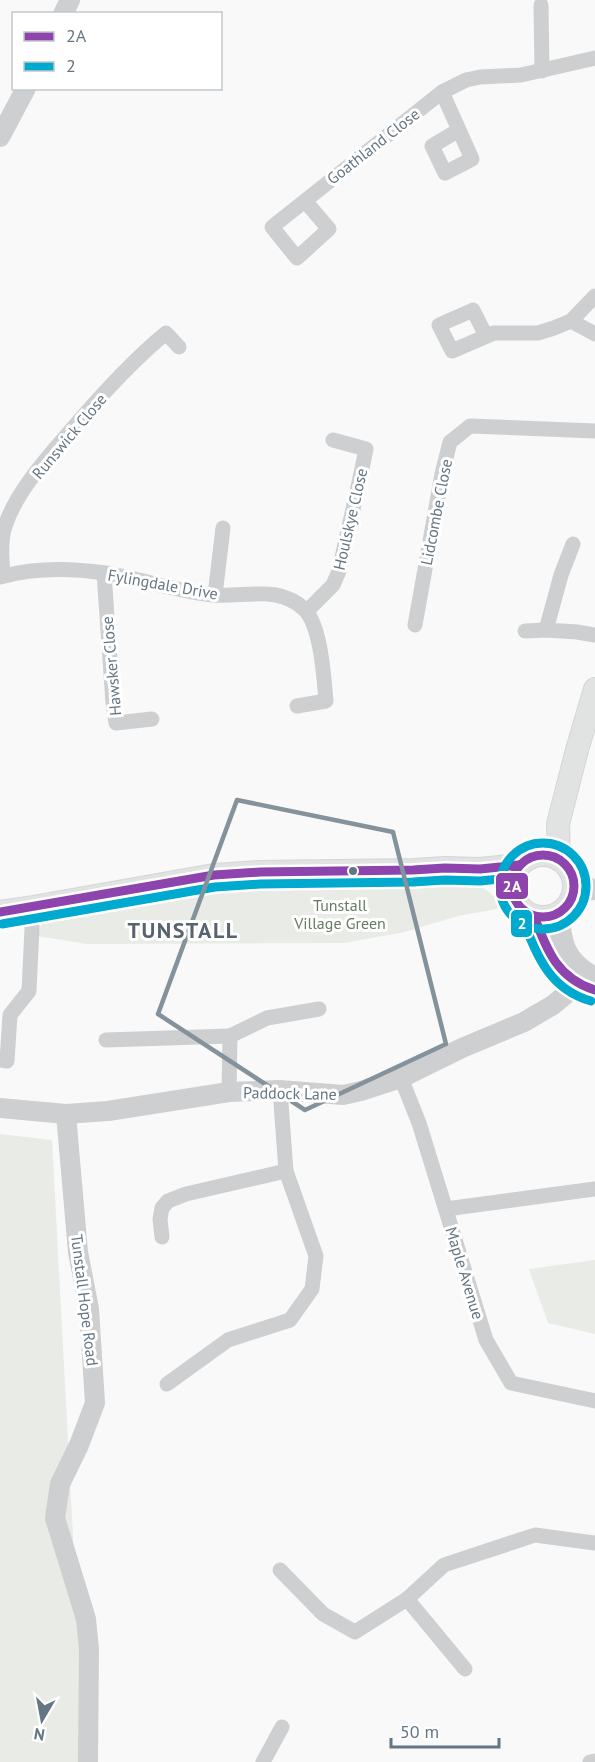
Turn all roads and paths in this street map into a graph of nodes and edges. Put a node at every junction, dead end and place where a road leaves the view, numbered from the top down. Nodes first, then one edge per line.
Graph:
1 (541, 5) dead end
2 (595, 58) edge
3 (542, 71) junction
4 (25, 90) edge
5 (442, 92) junction
6 (459, 130) dead end
7 (0, 137) edge
8 (304, 201) dead end
9 (595, 296) edge
10 (571, 321) junction
11 (595, 334) edge
12 (486, 336) junction
13 (180, 347) dead end
14 (595, 432) edge
15 (333, 440) dead end
16 (223, 528) dead end
17 (573, 544) dead end
18 (104, 573) junction
19 (1, 577) edge
20 (214, 595) junction
21 (307, 611) junction
22 (415, 625) dead end
23 (546, 630) junction
24 (525, 631) dead end
25 (595, 635) edge
26 (593, 701) edge
27 (297, 706) dead end
28 (152, 719) dead end
29 (558, 824) junction
30 (559, 859) junction
31 (526, 861) junction
32 (480, 869) junction
33 (595, 887) edge
34 (512, 891) junction
35 (595, 892) edge
36 (568, 897) junction
37 (33, 907) junction
38 (0, 912) edge
39 (534, 916) junction
40 (584, 976) edge
41 (595, 990) edge
42 (319, 1009) dead end
43 (230, 1036) junction
44 (106, 1040) dead end
45 (0, 1060) edge
46 (401, 1078) junction
47 (279, 1090) junction
48 (229, 1092) junction
49 (0, 1107) edge
50 (66, 1114) junction
51 (286, 1171) junction
52 (595, 1189) edge
53 (446, 1209) junction
54 (162, 1237) dead end
55 (167, 1384) dead end
56 (595, 1401) edge
57 (595, 1543) edge
58 (280, 1570) dead end
59 (407, 1599) junction
60 (465, 1669) dead end
61 (282, 1727) dead end
62 (595, 1761) edge
63 (88, 1762) edge
64 (264, 1762) edge
65 (590, 1762) edge

1 - 3 street
2 - 3 street, Goathland Close
3 - 5 street, Goathland Close
4 - 7 street
5 - 6 street
5 - 8 street, Goathland Close
9 - 10 street
10 - 11 street
10 - 12 street
12 - 12 street
13 - 19 street, Runswick Close
14 - 22 street, Lidcombe Close
15 - 21 street, Houlskye Close
16 - 20 street
17 - 23 street
18 - 19 street, Fylingdale Drive
18 - 20 street, Fylingdale Drive
18 - 28 street, Hawsker Close
20 - 21 street, Fylingdale Drive
21 - 27 street
23 - 24 street
23 - 25 street
26 - 29 main road
29 - 30 main road
29 - 31 main road
30 - 31 main road
30 - 36 main road
31 - 32 main road
31 - 34 main road
32 - 34 main road
32 - 37 main road
33 - 36 street
34 - 39 main road
35 - 36 street
36 - 39 main road
36 - 40 street
37 - 38 main road
37 - 45 street
39 - 40 street
40 - 41 street
40 - 46 street, Paddock Lane
42 - 43 street
43 - 44 street
43 - 48 street
46 - 47 street, Paddock Lane
46 - 53 street, Maple Avenue
47 - 48 street, Paddock Lane
47 - 51 street
48 - 50 street, Paddock Lane
49 - 50 street, Paddock Lane
50 - 63 street, Tunstall Hope Road
51 - 54 street
51 - 55 street
52 - 53 street
53 - 56 street, Maple Avenue
57 - 59 street
58 - 59 street
59 - 60 street
61 - 64 street
62 - 65 street

